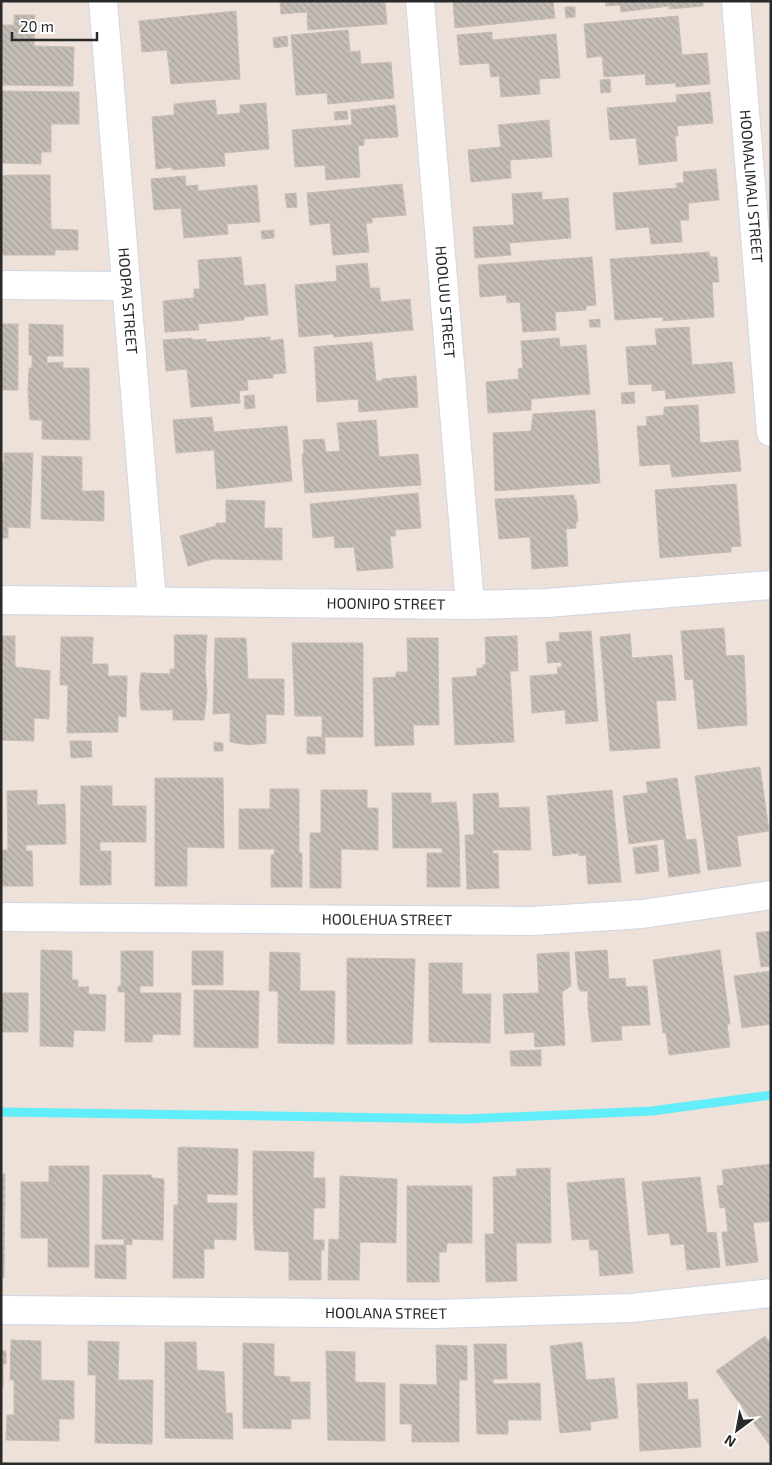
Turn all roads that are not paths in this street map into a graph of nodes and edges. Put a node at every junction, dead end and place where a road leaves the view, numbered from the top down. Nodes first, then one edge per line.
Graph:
1 (103, 1) edge
2 (420, 1) edge
3 (736, 1) edge
4 (1, 285) edge
5 (126, 286) junction
6 (771, 432) edge
7 (771, 585) edge
8 (1, 600) edge
9 (152, 602) junction
10 (470, 605) junction
11 (771, 895) edge
12 (1, 917) edge
13 (771, 1293) edge
14 (1, 1310) edge

1 - 5 street, HOOPAI STREET
2 - 10 street, HOOLUU STREET
3 - 6 street, HOOMALIMALI STREET
4 - 5 street
5 - 9 street, HOOPAI STREET
7 - 10 street, HOONIPO STREET
8 - 9 street, HOONIPO STREET
9 - 10 street, HOONIPO STREET
11 - 12 street, HOOLEHUA STREET
13 - 14 street, HOOLANA STREET

